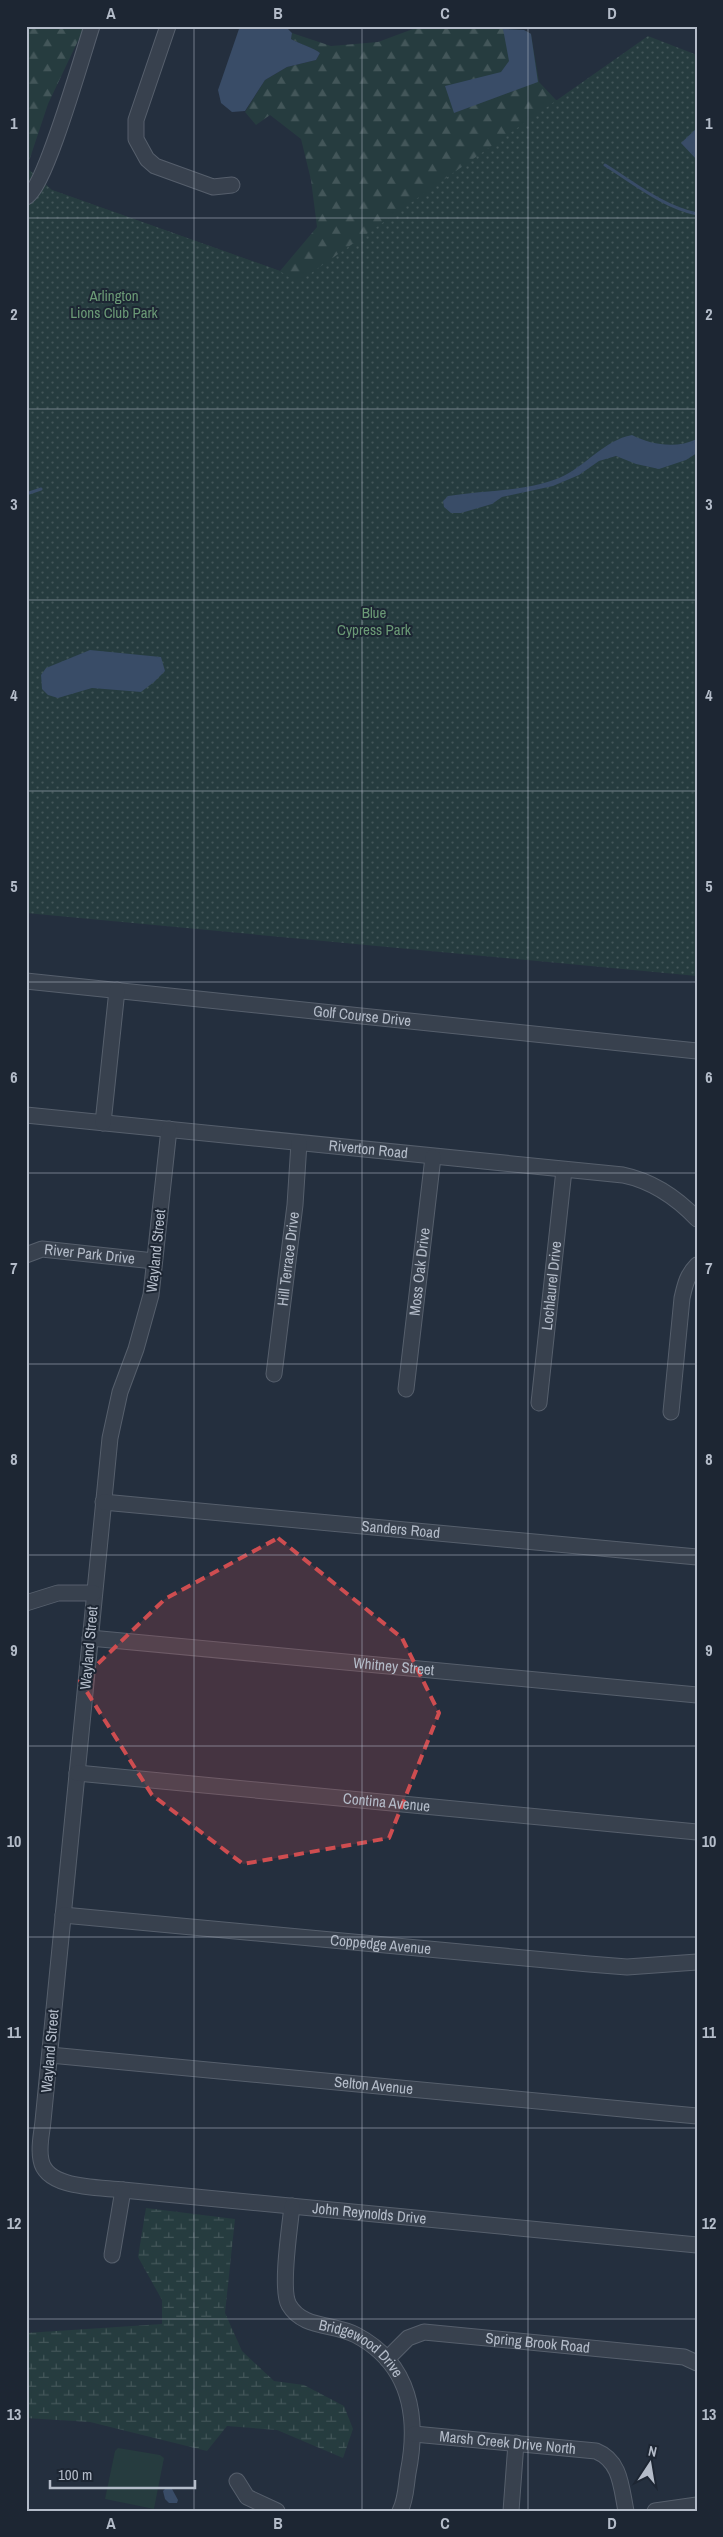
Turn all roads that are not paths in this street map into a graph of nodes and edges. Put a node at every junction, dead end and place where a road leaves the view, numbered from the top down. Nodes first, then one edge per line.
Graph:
1 (92, 26) edge
2 (168, 26) edge
3 (232, 185) dead end
4 (26, 197) edge
5 (26, 981) edge
6 (117, 990) junction
7 (697, 1051) edge
8 (26, 1115) edge
9 (103, 1123) junction
10 (169, 1129) junction
11 (299, 1143) junction
12 (433, 1157) junction
13 (564, 1170) junction
14 (697, 1219) edge
15 (26, 1255) edge
16 (154, 1260) junction
17 (697, 1265) edge
18 (274, 1374) dead end
19 (406, 1389) dead end
20 (539, 1403) dead end
21 (671, 1412) dead end
22 (103, 1502) junction
23 (697, 1557) edge
24 (94, 1593) junction
25 (26, 1603) edge
26 (90, 1638) junction
27 (697, 1695) edge
28 (77, 1773) junction
29 (697, 1832) edge
30 (63, 1915) junction
31 (697, 1962) edge
32 (50, 2055) junction
33 (697, 2116) edge
34 (46, 2172) joint
35 (123, 2190) junction
36 (292, 2206) junction
37 (697, 2245) edge
38 (112, 2255) dead end
39 (387, 2359) junction
40 (697, 2363) edge
41 (414, 2434) junction
42 (516, 2443) junction
43 (237, 2481) dead end
44 (697, 2505) edge
45 (277, 2511) edge
46 (400, 2511) edge
47 (511, 2511) edge
48 (626, 2511) edge
49 (655, 2511) edge

1 - 4 street
2 - 3 street
5 - 6 street, Golf Course Drive
6 - 7 street, Golf Course Drive
6 - 9 street
8 - 9 street, Riverton Road
9 - 10 street, Riverton Road
10 - 11 street, Riverton Road
10 - 16 street, Wayland Street
11 - 12 street, Riverton Road
11 - 18 street, Hill Terrace Drive
12 - 13 street, Riverton Road
12 - 19 street, Moss Oak Drive
13 - 14 street, Riverton Road
13 - 20 street, Lochlaurel Drive
15 - 16 street, River Park Drive
16 - 22 street, Wayland Street
17 - 21 street
22 - 23 street, Sanders Road
22 - 24 street, Wayland Street
24 - 25 street
24 - 26 street, Wayland Street
26 - 27 street, Whitney Street
26 - 28 street, Wayland Street
28 - 29 street, Contina Avenue
28 - 30 street, Wayland Street
30 - 31 street, Coppedge Avenue
30 - 32 street, Wayland Street
32 - 33 street, Selton Avenue
32 - 34 street, Wayland Street
34 - 35 street, John Reynolds Drive
35 - 36 street, John Reynolds Drive
35 - 38 street
36 - 37 street, John Reynolds Drive
36 - 39 street, Bridgewood Drive
39 - 40 street, Spring Brook Road
39 - 41 street, Bridgewood Drive
41 - 42 street, Marsh Creek Drive North
41 - 46 street, Bridgewood Drive
42 - 47 street
42 - 48 street, Marsh Creek Drive North
43 - 45 street
44 - 49 street

